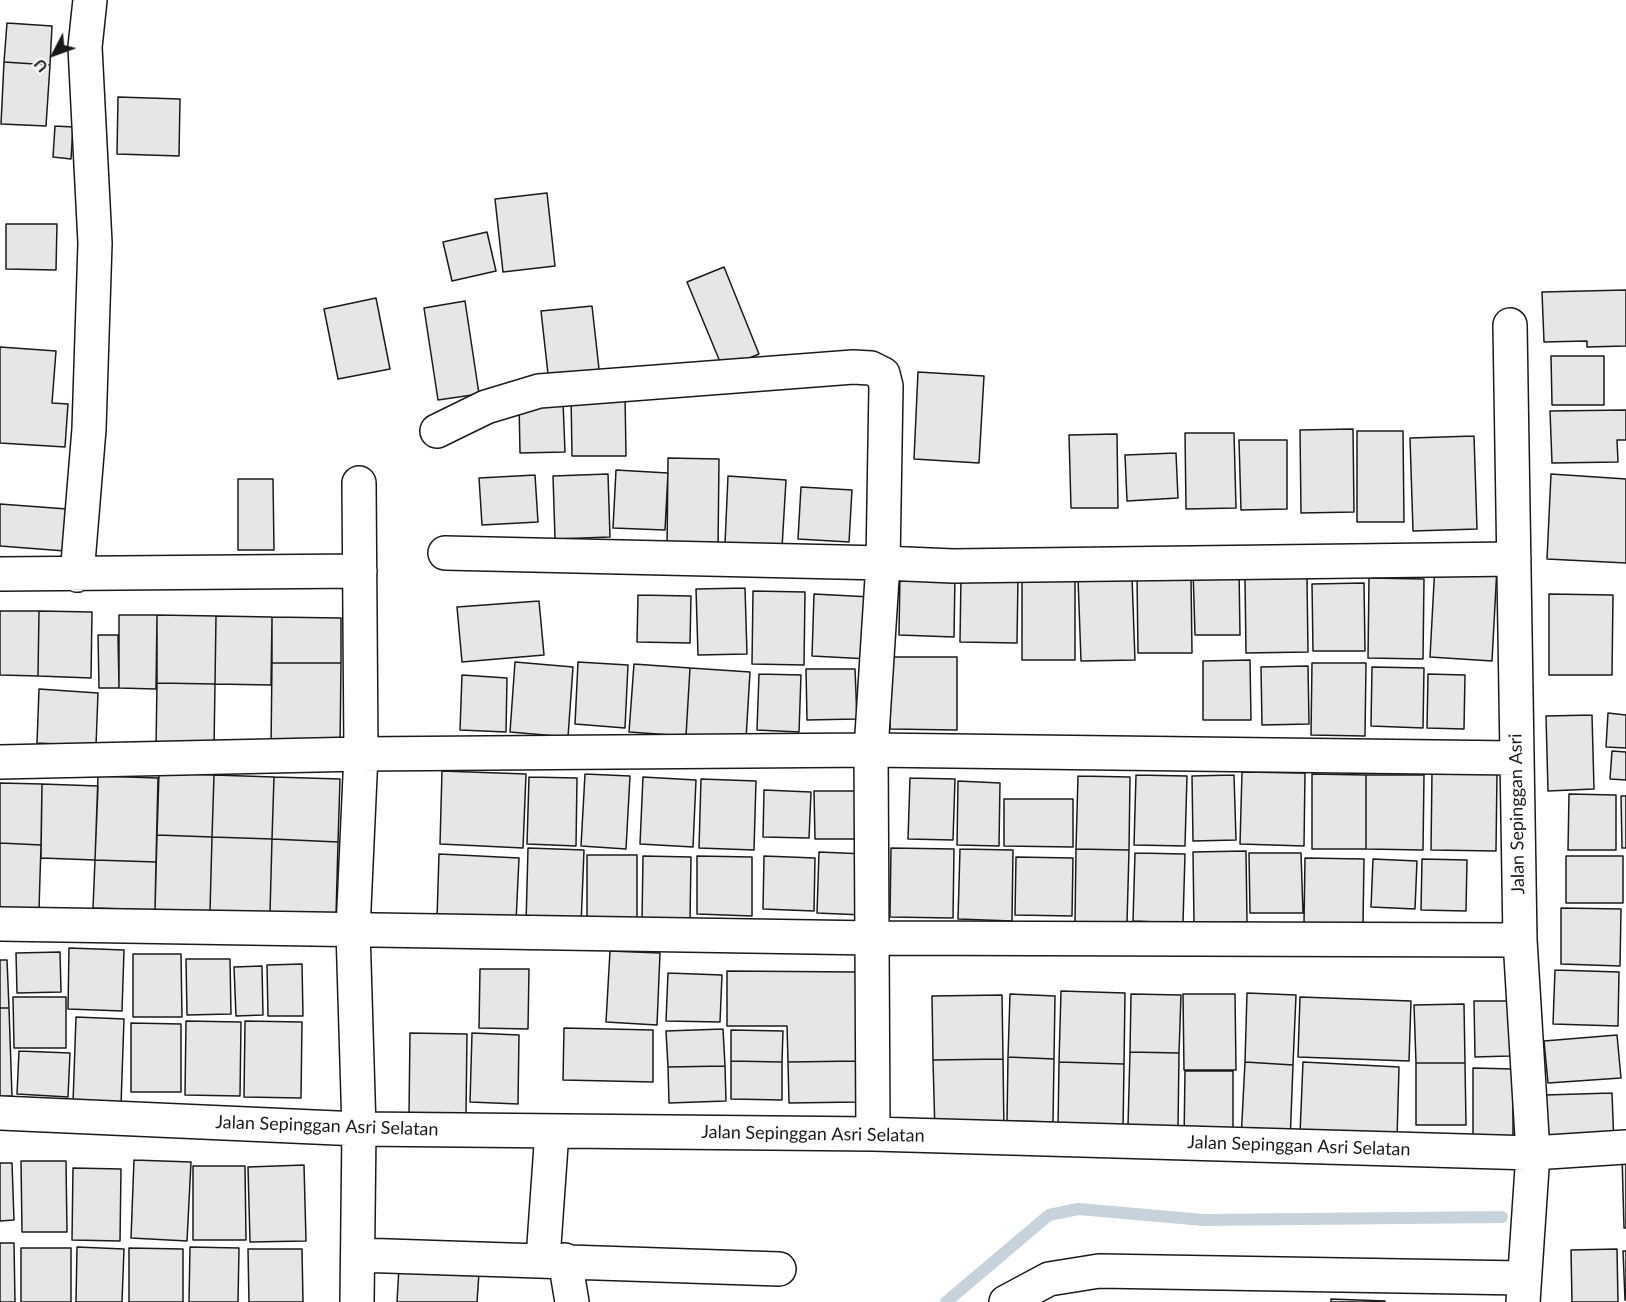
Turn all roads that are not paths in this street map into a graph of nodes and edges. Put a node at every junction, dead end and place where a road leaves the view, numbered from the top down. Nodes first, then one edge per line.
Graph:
1 (90, 0) edge
2 (1510, 325) dead end
3 (436, 431) dead end
4 (359, 483) dead end
5 (445, 553) dead end
6 (1514, 560) junction
7 (884, 563) junction
8 (360, 571) junction
9 (0, 574) edge
10 (77, 575) junction
11 (872, 750) junction
12 (362, 754) junction
13 (1515, 758) junction
14 (0, 762) edge
15 (0, 924) edge
16 (353, 930) junction
17 (874, 938) junction
18 (1520, 940) junction
19 (0, 1113) edge
20 (359, 1129) junction
21 (552, 1131) junction
22 (873, 1134) junction
23 (1626, 1147) edge
24 (1533, 1165) junction
25 (358, 1255) junction
26 (554, 1260) junction
27 (779, 1269) dead end
28 (1523, 1282) edge
29 (357, 1302) edge
30 (572, 1302) edge
31 (1006, 1302) edge

1 - 10 street
2 - 6 street, Jalan Sepinggan Asri
3 - 7 street
4 - 8 street
5 - 7 street
6 - 7 street
6 - 13 street, Jalan Sepinggan Asri
7 - 11 street
8 - 10 street
8 - 12 street
9 - 10 street
11 - 12 street
11 - 13 street
11 - 17 street
12 - 14 street
12 - 16 street
13 - 18 street, Jalan Sepinggan Asri
15 - 16 street
16 - 17 street
16 - 20 street
17 - 18 street
17 - 22 street
18 - 24 street, Jalan Sepinggan Asri
19 - 20 street, Jalan Sepinggan Asri Selatan
20 - 21 street, Jalan Sepinggan Asri Selatan
20 - 25 street
21 - 22 street, Jalan Sepinggan Asri Selatan
21 - 26 street
22 - 24 street, Jalan Sepinggan Asri Selatan
23 - 24 street, Jalan Sepinggan Asri Selatan
24 - 28 street, Jalan Sepinggan Asri
25 - 26 street
25 - 29 street
26 - 27 street
26 - 30 street
28 - 31 street

